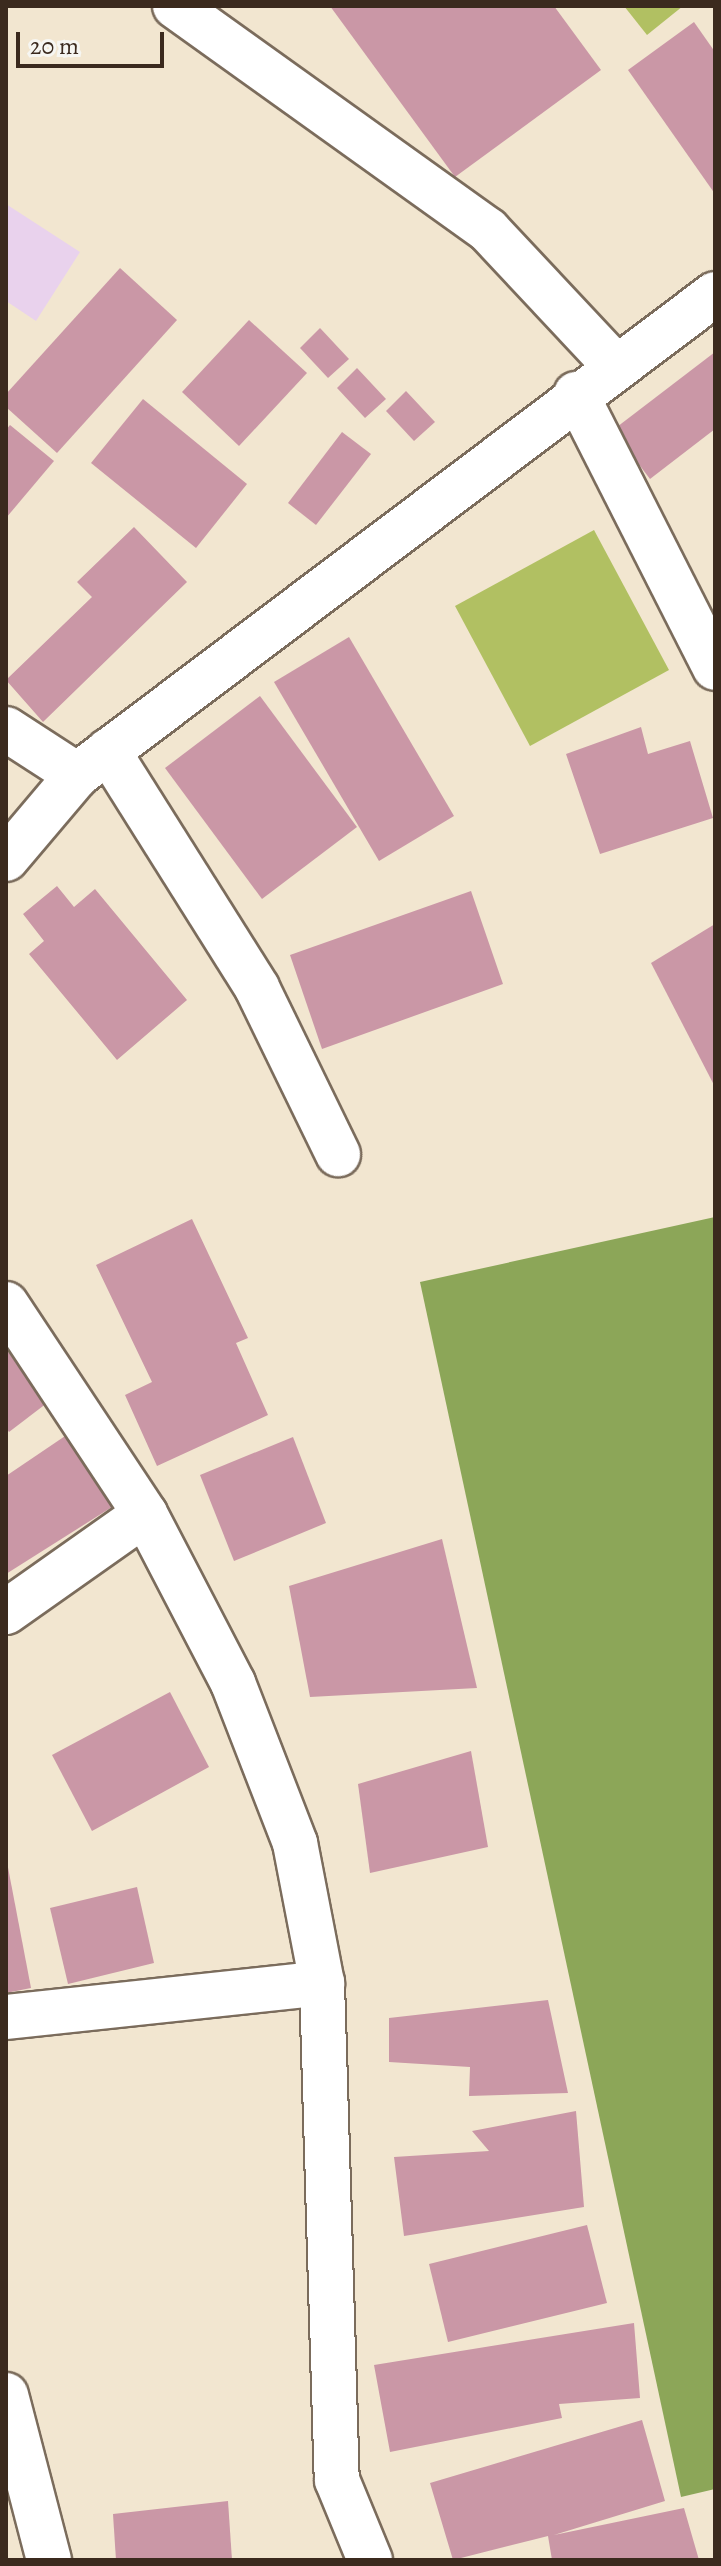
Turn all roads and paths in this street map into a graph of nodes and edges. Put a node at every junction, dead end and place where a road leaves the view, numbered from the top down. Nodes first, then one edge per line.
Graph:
1 (175, 6) edge
2 (715, 294) edge
3 (616, 367) junction
4 (576, 394) junction
5 (715, 668) edge
6 (6, 729) edge
7 (92, 763) junction
8 (6, 859) edge
9 (338, 1154) dead end
10 (6, 1304) edge
11 (145, 1514) junction
12 (6, 1612) edge
13 (322, 1983) junction
14 (6, 2017) edge
15 (6, 2395) edge
16 (49, 2560) edge
17 (370, 2560) edge

1 - 3 street
2 - 3 street
3 - 4 street
4 - 5 street
4 - 7 street
6 - 7 street
7 - 8 street
7 - 9 street
10 - 11 street
11 - 12 street
11 - 13 street
13 - 14 street
13 - 17 street
15 - 16 street

